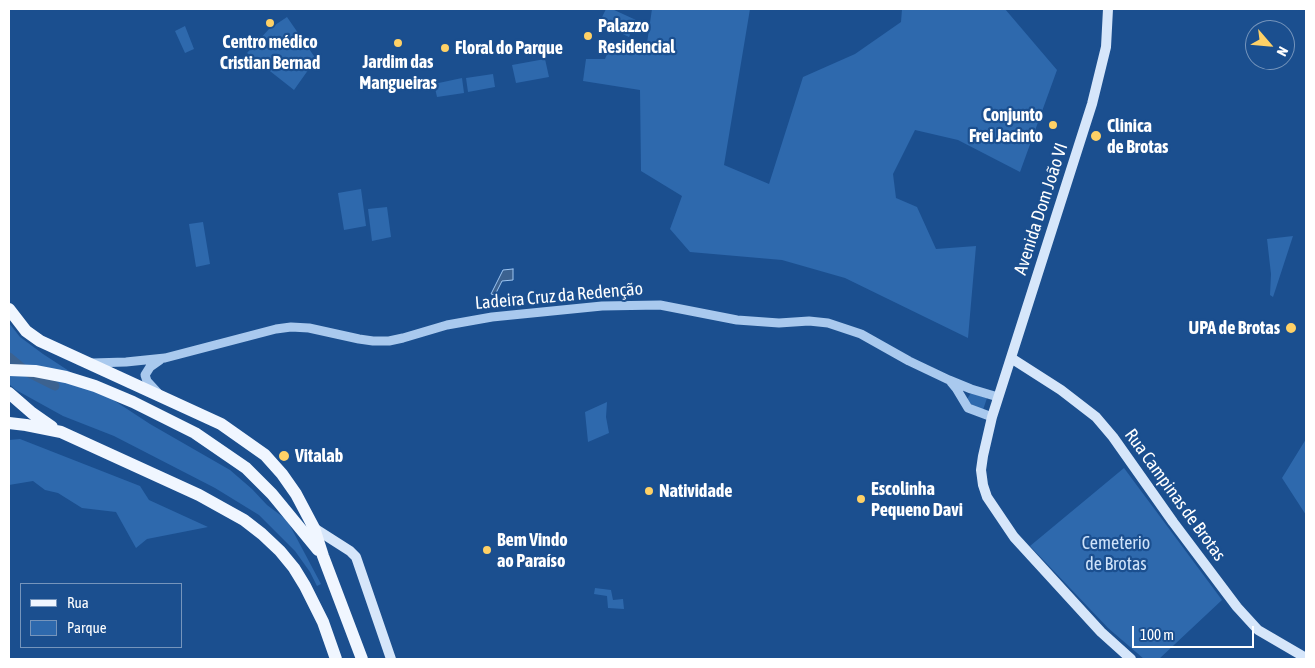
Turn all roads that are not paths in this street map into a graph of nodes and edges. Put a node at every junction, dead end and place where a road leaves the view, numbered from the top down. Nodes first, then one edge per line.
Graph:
1 (1108, 9) edge
2 (9, 309) edge
3 (165, 358) junction
4 (1011, 358) junction
5 (87, 362) junction
6 (9, 370) edge
7 (949, 380) junction
8 (971, 389) junction
9 (9, 393) edge
10 (998, 397) junction
11 (163, 398) junction
12 (965, 404) junction
13 (992, 417) junction
14 (9, 424) edge
15 (61, 432) junction
16 (314, 528) junction
17 (323, 556) junction
18 (1306, 658) edge
19 (336, 659) edge
20 (362, 659) edge
21 (391, 659) edge
22 (1131, 659) edge

1 - 4 main road, Avenida Dom João VI
2 - 5 main road
3 - 5 street, Ladeira Cruz da Redenção
3 - 7 street, Ladeira Cruz da Redenção
3 - 11 street, Ladeira Cruz da Redenção
4 - 10 main road, Avenida Dom João VI
4 - 18 main road, Rua Campinas de Brotas
5 - 11 main road
6 - 17 main road
7 - 8 street, Ladeira Cruz da Redenção
7 - 12 street
8 - 10 street, Ladeira Cruz da Redenção
8 - 12 street
9 - 15 main road
10 - 13 main road, Avenida Dom João VI
11 - 16 main road
12 - 13 street
13 - 22 main road, Avenida Dom João VI
14 - 15 main road
15 - 19 main road
16 - 17 main road
16 - 21 main road
17 - 20 main road

